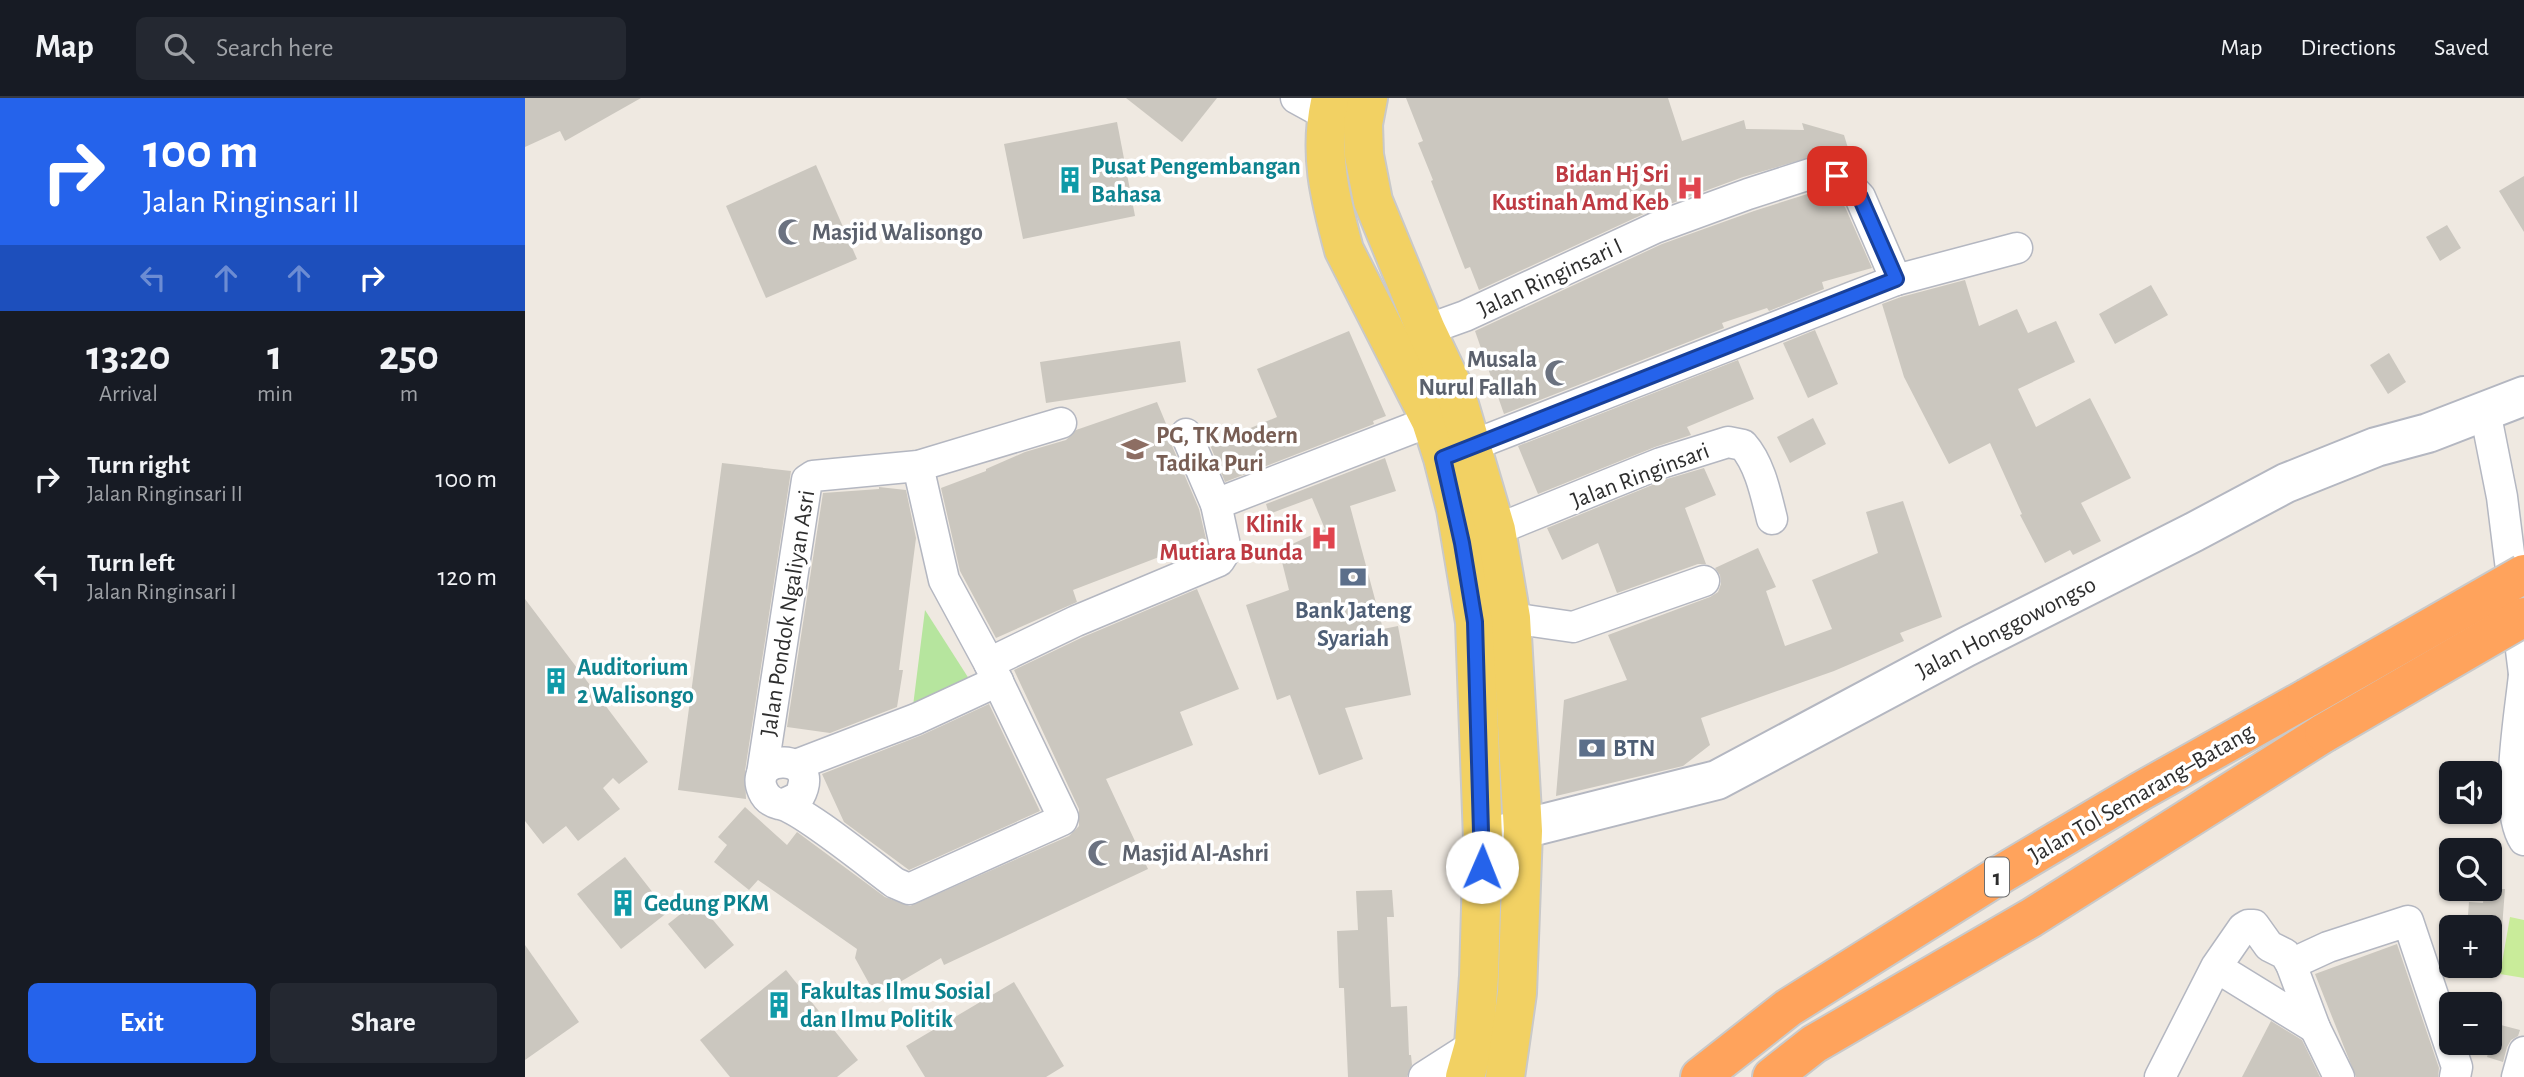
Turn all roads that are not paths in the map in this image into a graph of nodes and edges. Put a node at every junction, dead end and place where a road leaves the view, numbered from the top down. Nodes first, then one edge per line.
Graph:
1 (1368, 98) edge
2 (1318, 104) edge
3 (1379, 217) junction
4 (1341, 236) junction
5 (2017, 248) dead end
6 (1896, 279) junction
7 (1426, 330) junction
8 (2524, 396) edge
9 (2485, 411) junction
10 (1430, 422) junction
11 (1061, 423) dead end
12 (1186, 434) dead end
13 (1457, 451) junction
14 (918, 466) junction
15 (1216, 504) junction
16 (1772, 519) dead end
17 (1479, 536) junction
18 (2524, 574) edge
19 (1704, 581) dead end
20 (2524, 617) edge
21 (1511, 618) junction
22 (994, 672) junction
23 (2524, 675) edge
24 (796, 765) junction
25 (762, 774) junction
26 (784, 804) junction
27 (1523, 831) junction
28 (1483, 839) junction
29 (2524, 840) edge
30 (2291, 964) junction
31 (2215, 967) junction
32 (2315, 1028) junction
33 (2524, 1052) edge
34 (1469, 1061) edge
35 (1424, 1077) edge
36 (1505, 1077) edge
37 (1700, 1077) edge
38 (1772, 1077) edge
39 (2160, 1077) edge
40 (2340, 1077) edge
41 (2455, 1077) edge
42 (2518, 1077) edge

1 - 3 main road
2 - 4 main road
3 - 4 main road
3 - 7 main road
4 - 10 main road
5 - 6 street
6 - 7 street, Jalan Ringinsari I
6 - 13 street
7 - 13 main road
8 - 9 street, Jalan Honggowongso
9 - 23 street
9 - 27 street, Jalan Honggowongso
10 - 13 main road
10 - 15 street
11 - 14 street, Jalan Pondok Ngaliyan Asri
12 - 15 street, Jalan Pondok Ngaliyan Asri
13 - 17 main road
14 - 22 street
14 - 25 street, Jalan Pondok Ngaliyan Asri
15 - 22 street, Jalan Pondok Ngaliyan Asri
16 - 17 street, Jalan Ringinsari
17 - 21 main road
17 - 28 main road
18 - 37 highway, Jalan Tol Semarang–Batang / 1, bridge
19 - 21 street
20 - 38 highway, Jalan Tol Semarang–Batang / 1, bridge
21 - 27 main road
22 - 24 street, Jalan Pondok Ngaliyan Asri
22 - 26 street
23 - 29 street
24 - 25 street, Jalan Pondok Ngaliyan Asri
24 - 26 street, Jalan Pondok Ngaliyan Asri
25 - 26 street
27 - 28 street, Jalan Honggowongso
27 - 36 main road
28 - 34 main road
30 - 31 street
30 - 32 street
30 - 41 street
31 - 32 street
31 - 39 street
32 - 40 street
33 - 42 street
34 - 35 street

